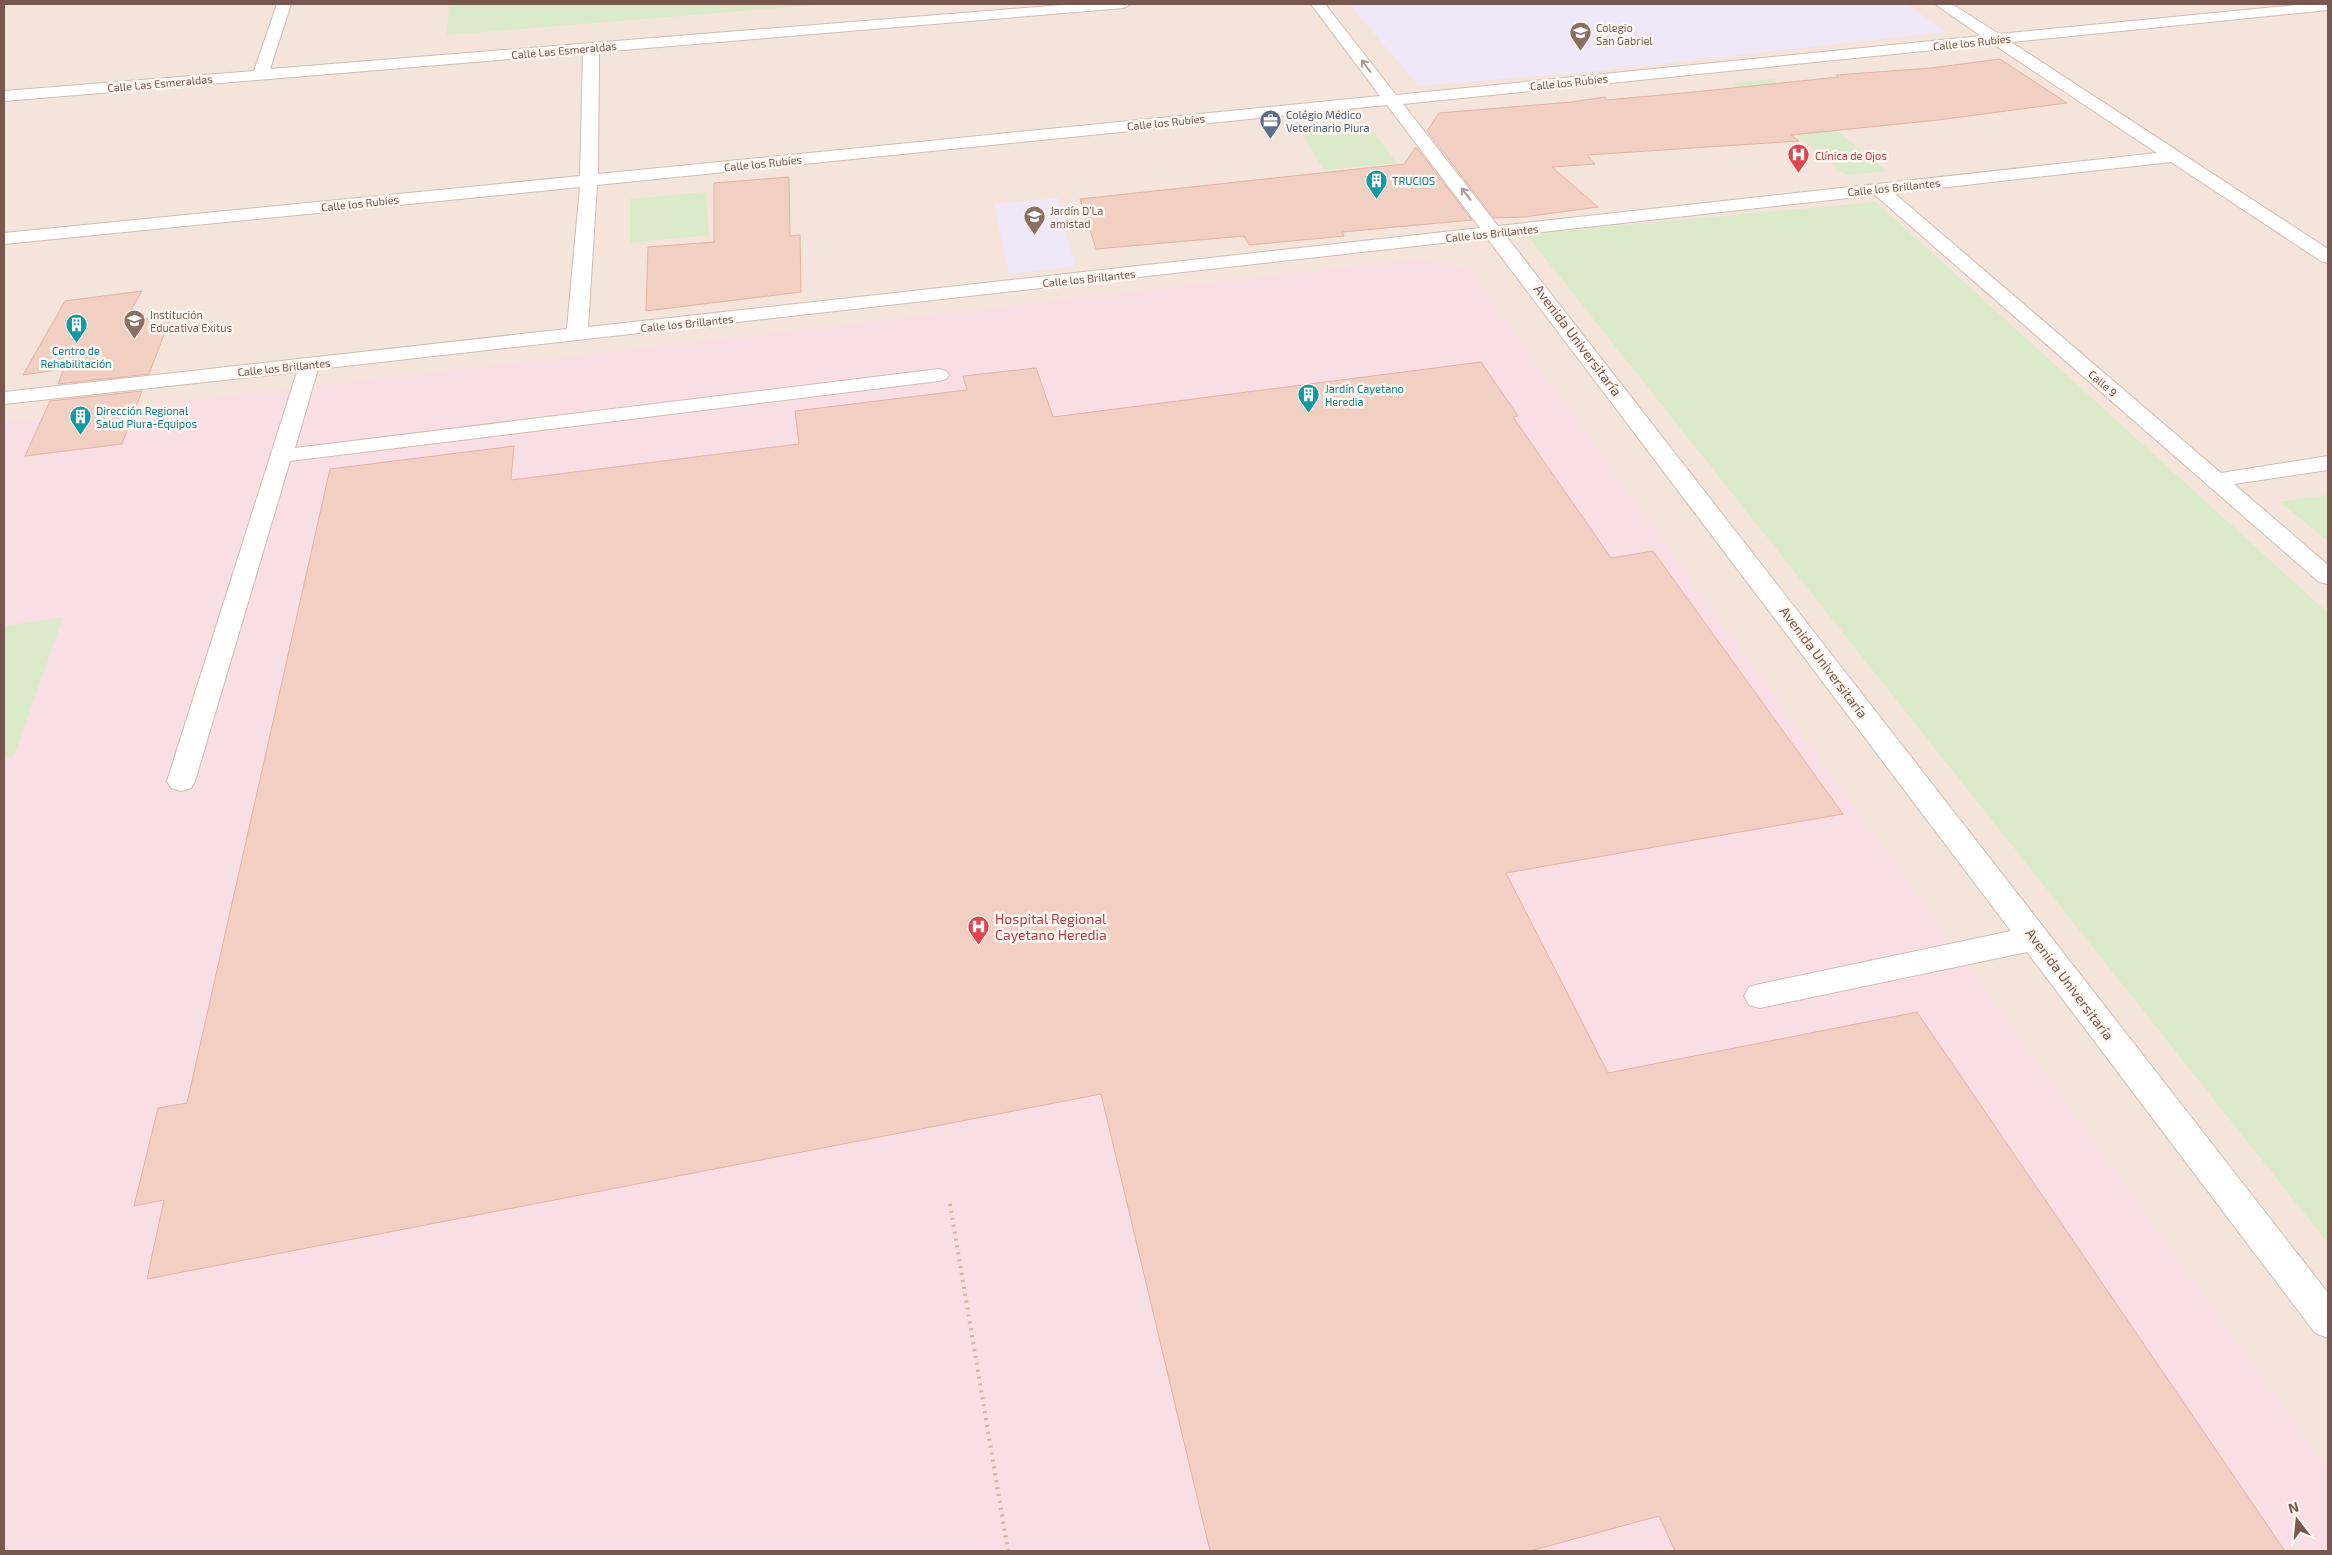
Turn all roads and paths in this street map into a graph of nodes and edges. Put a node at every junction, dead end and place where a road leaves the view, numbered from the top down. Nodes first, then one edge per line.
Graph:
1 (284, 4) edge
2 (1124, 4) edge
3 (1318, 4) edge
4 (1942, 4) edge
5 (2328, 6) edge
6 (1019, 8) edge
7 (2306, 8) junction
8 (2328, 20) edge
9 (1996, 39) junction
10 (591, 48) junction
11 (260, 75) junction
12 (4, 96) edge
13 (1392, 100) junction
14 (2174, 156) junction
15 (589, 180) junction
16 (1878, 188) junction
17 (1496, 233) junction
18 (4, 239) edge
19 (2328, 257) edge
20 (577, 335) junction
21 (309, 365) junction
22 (939, 375) dead end
23 (4, 398) edge
24 (282, 456) junction
25 (2328, 463) edge
26 (2216, 480) junction
27 (2328, 577) edge
28 (181, 781) dead end
29 (2035, 938) junction
30 (1760, 996) dead end
31 (950, 1204) dead end
32 (2328, 1321) edge
33 (1008, 1551) edge

1 - 11 street
2 - 6 street, Calle Las Esmeraldas
13 -> 3 street, Avenida Universitaría
4 - 9 street
5 - 7 street, Calle los Rubíes
6 - 10 street, Calle Las Esmeraldas
7 - 8 street
7 - 9 street, Calle los Rubíes
9 - 13 street, Calle los Rubíes
9 - 14 street
10 - 11 street, Calle Las Esmeraldas
10 - 15 street
11 - 12 street, Calle Las Esmeraldas
13 - 15 street, Calle los Rubíes
17 -> 13 street, Avenida Universitaría
14 - 16 street, Calle los Brillantes
14 - 19 street
15 - 18 street, Calle los Rubíes
15 - 20 street
16 - 17 street, Calle los Brillantes
16 - 26 street, Calle 9
17 - 20 street, Calle los Brillantes
17 - 29 street, Avenida Universitaría
20 - 21 street, Calle los Brillantes
21 - 23 street, Calle los Brillantes
21 - 24 street
22 - 24 street
24 - 28 street
25 - 26 street
26 - 27 street, Calle 9
29 - 30 street
29 - 32 street, Avenida Universitaría
31 - 33 path

